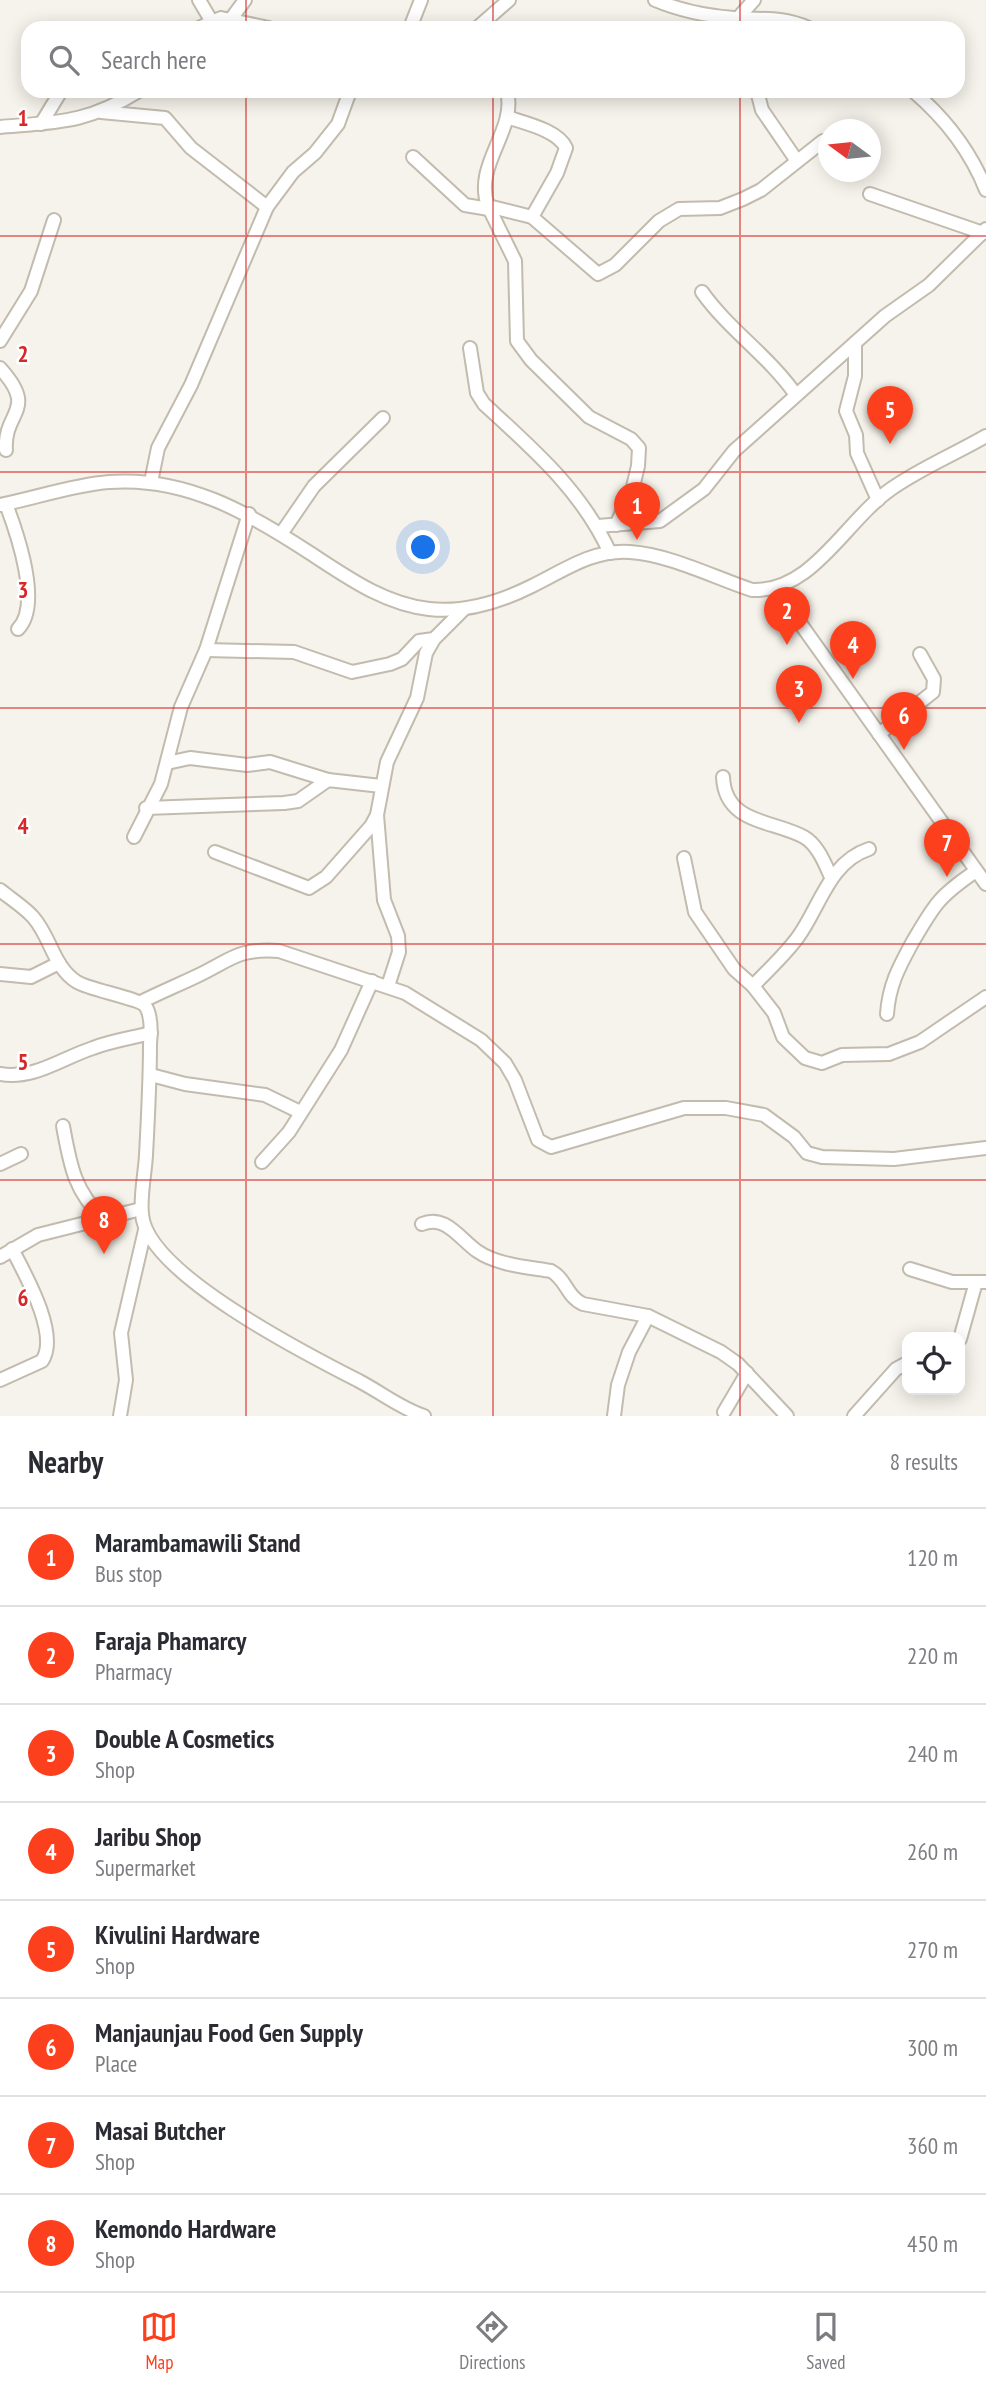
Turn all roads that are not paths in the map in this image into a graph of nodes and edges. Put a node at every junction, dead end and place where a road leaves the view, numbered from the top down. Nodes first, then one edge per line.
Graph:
1 (199, 0) edge
2 (245, 0) edge
3 (421, 0) edge
4 (509, 0) edge
5 (655, 0) edge
6 (752, 1) edge
7 (231, 19) junction
8 (211, 21) edge
9 (214, 21) edge
10 (239, 21) edge
11 (413, 21) edge
12 (485, 21) edge
13 (731, 21) edge
14 (741, 21) edge
15 (753, 21) edge
16 (789, 21) edge
17 (57, 98) edge
18 (127, 98) edge
19 (347, 98) edge
20 (507, 98) edge
21 (759, 98) edge
22 (922, 98) edge
23 (102, 112) junction
24 (507, 117) junction
25 (41, 124) junction
26 (0, 127) edge
27 (818, 145) edge
28 (413, 157) dead end
29 (797, 161) junction
30 (986, 190) edge
31 (870, 194) dead end
32 (267, 207) junction
33 (489, 207) junction
34 (532, 217) junction
35 (54, 220) dead end
36 (984, 231) edge
37 (702, 292) dead end
38 (0, 341) edge
39 (855, 343) junction
40 (470, 348) dead end
41 (0, 368) edge
42 (796, 395) junction
43 (383, 418) dead end
44 (4, 435) edge
45 (986, 436) edge
46 (6, 450) dead end
47 (150, 482) junction
48 (878, 500) junction
49 (3, 504) edge
50 (249, 514) junction
51 (616, 525) junction
52 (598, 526) junction
53 (281, 534) junction
54 (610, 553) junction
55 (775, 588) junction
56 (464, 610) junction
57 (18, 629) dead end
58 (433, 639) junction
59 (206, 650) junction
60 (920, 654) dead end
61 (879, 734) junction
62 (167, 763) junction
63 (723, 776) dead end
64 (328, 780) junction
65 (381, 786) junction
66 (146, 808) junction
67 (377, 815) junction
68 (134, 838) dead end
69 (869, 849) dead end
70 (215, 852) dead end
71 (684, 858) dead end
72 (976, 871) junction
73 (831, 877) junction
74 (986, 884) edge
75 (0, 890) edge
76 (58, 963) junction
77 (0, 974) edge
78 (372, 981) junction
79 (388, 986) junction
80 (753, 986) junction
81 (986, 997) edge
82 (141, 1002) junction
83 (887, 1014) dead end
84 (151, 1033) junction
85 (0, 1074) edge
86 (151, 1075) junction
87 (300, 1112) junction
88 (63, 1126) dead end
89 (986, 1148) edge
90 (21, 1154) dead end
91 (262, 1162) dead end
92 (0, 1164) edge
93 (141, 1209) junction
94 (103, 1218) junction
95 (422, 1224) dead end
96 (145, 1230) junction
97 (12, 1249) junction
98 (0, 1257) edge
99 (910, 1269) dead end
100 (981, 1282) edge
101 (648, 1316) junction
102 (963, 1332) edge
103 (902, 1366) edge
104 (747, 1373) junction
105 (0, 1380) edge
106 (724, 1412) dead end
107 (404, 1413) edge
108 (120, 1416) edge
109 (424, 1416) edge
110 (614, 1416) edge
111 (787, 1416) edge
112 (854, 1416) edge

1 - 8 street
2 - 7 street
3 - 11 street
4 - 12 street
5 - 13 street
6 - 14 street
7 - 9 street
7 - 10 street
15 - 16 street
17 - 25 street
18 - 23 street
19 - 32 street
20 - 24 street
21 - 29 street
22 - 30 street
23 - 25 street
23 - 32 street
24 - 33 street
24 - 34 street
25 - 26 street
27 - 29 street
28 - 33 street
29 - 34 street
31 - 36 street
32 - 47 street
33 - 34 street
33 - 51 street
35 - 38 street
36 - 39 street
37 - 42 street
39 - 42 street
39 - 48 street
40 - 52 street
41 - 44 street
42 - 51 street
43 - 53 street
44 - 46 street
45 - 48 street
47 - 49 street
47 - 50 street
48 - 55 street
49 - 57 street
50 - 53 street
50 - 59 street
51 - 52 street
52 - 54 street
53 - 56 street
54 - 55 street
54 - 56 street
55 - 61 street
56 - 58 street
58 - 59 street
58 - 65 street
59 - 62 street
60 - 61 street
61 - 72 street
62 - 64 street
62 - 66 street
63 - 73 street
64 - 65 street
64 - 66 street
65 - 67 street
66 - 68 street
67 - 70 street
67 - 79 street
69 - 73 street
71 - 80 street
72 - 74 street
72 - 83 street
73 - 80 street
75 - 76 street
76 - 77 street
76 - 82 street
78 - 79 street
78 - 82 street
78 - 87 street
79 - 89 street
80 - 81 street
82 - 84 street
84 - 85 street
84 - 86 street
86 - 87 street
86 - 93 street
87 - 91 street
88 - 94 street
90 - 92 street
93 - 94 street
93 - 96 street
94 - 97 street
95 - 101 street
96 - 107 street
96 - 108 street
97 - 98 street
97 - 105 street
99 - 100 street
100 - 102 street
101 - 104 street
101 - 110 street
103 - 112 street
104 - 106 street
104 - 111 street
107 - 109 street

